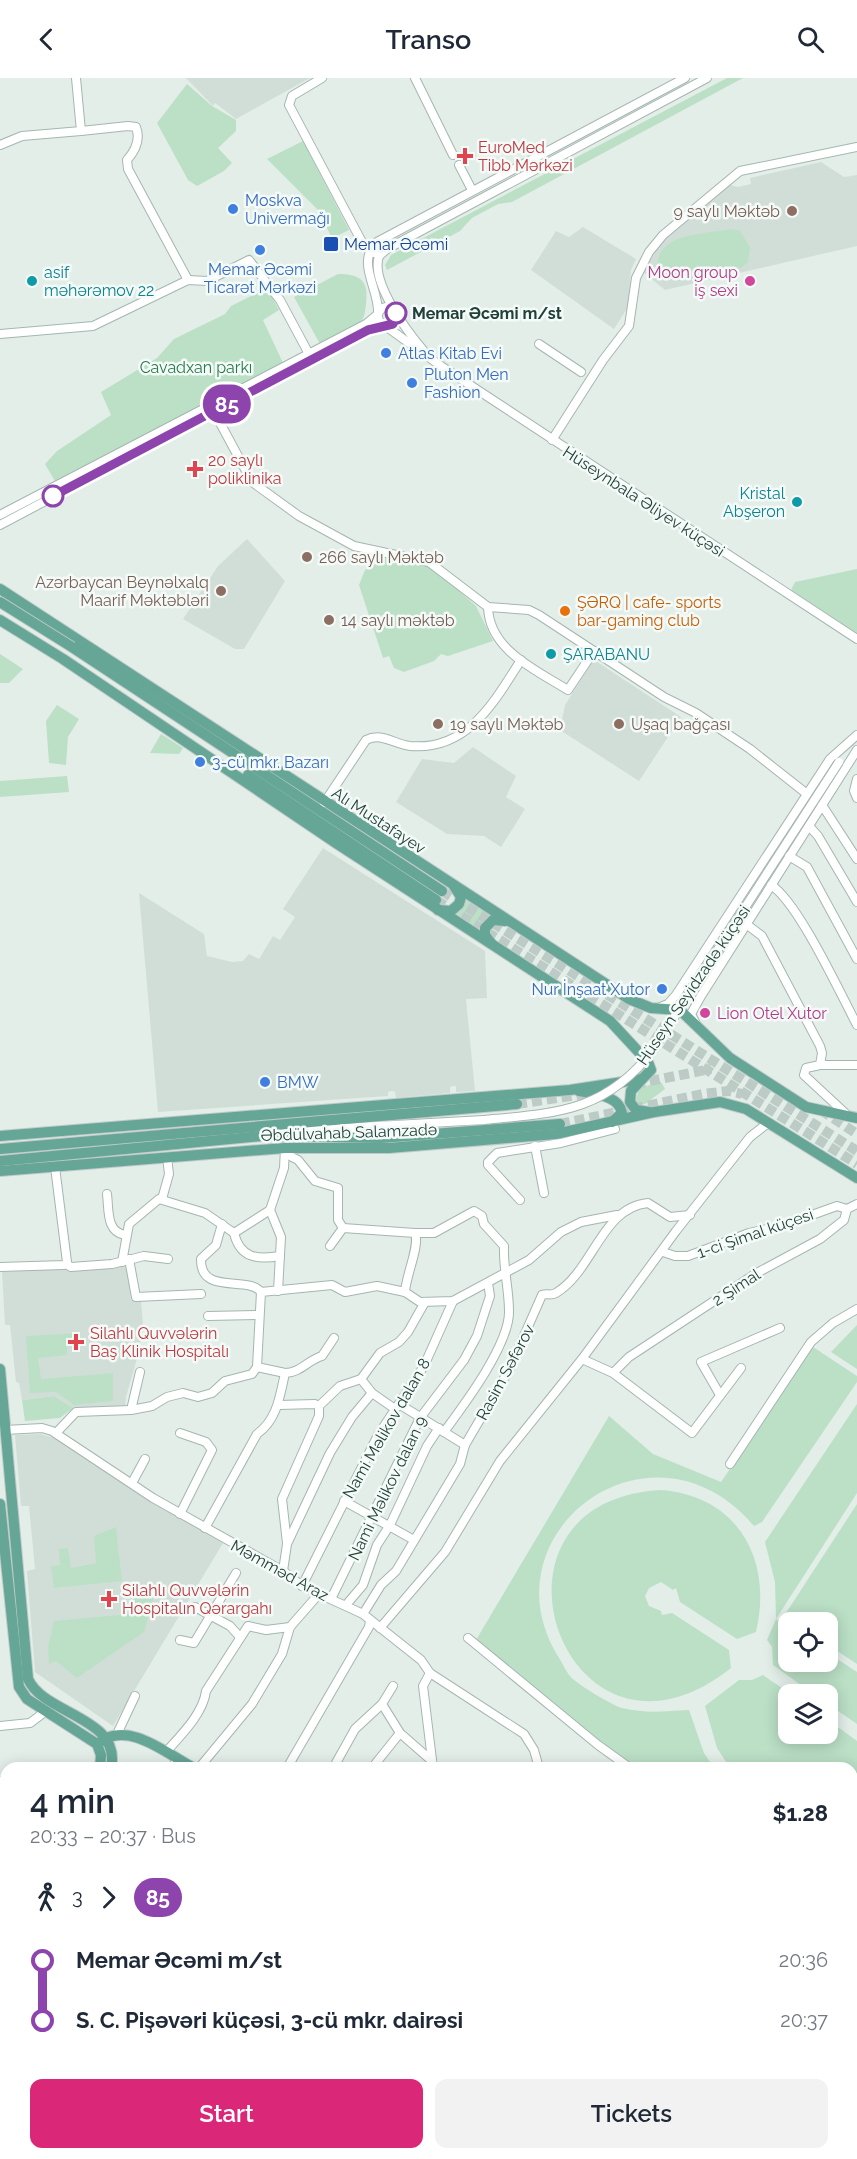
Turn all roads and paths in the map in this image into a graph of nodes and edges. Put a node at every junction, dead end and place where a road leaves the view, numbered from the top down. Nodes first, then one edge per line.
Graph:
1 (76, 78) edge
2 (322, 78) edge
3 (415, 78) edge
4 (686, 78) edge
5 (707, 78) edge
6 (81, 131) junction
7 (0, 145) edge
8 (857, 147) edge
9 (453, 155) dead end
10 (459, 165) dead end
11 (472, 190) junction
12 (370, 250) junction
13 (379, 256) junction
14 (193, 280) junction
15 (396, 312) junction
16 (378, 314) junction
17 (384, 325) junction
18 (0, 334) edge
19 (538, 344) dead end
20 (309, 354) junction
21 (432, 360) junction
22 (581, 372) dead end
23 (212, 408) junction
24 (552, 440) junction
25 (89, 473) junction
26 (0, 515) edge
27 (0, 525) edge
28 (0, 589) edge
29 (0, 601) edge
30 (15, 605) junction
31 (488, 607) junction
32 (1, 616) edge
33 (857, 639) edge
34 (69, 651) junction
35 (594, 651) junction
36 (521, 660) junction
37 (857, 737) edge
38 (857, 750) edge
39 (847, 769) junction
40 (857, 778) edge
41 (807, 794) junction
42 (857, 798) edge
43 (324, 802) junction
44 (822, 806) junction
45 (809, 826) junction
46 (789, 856) junction
47 (857, 859) edge
48 (454, 885) junction
49 (771, 885) junction
50 (438, 900) junction
51 (857, 902) edge
52 (511, 923) junction
53 (746, 924) junction
54 (720, 926) junction
55 (737, 936) junction
56 (496, 949) junction
57 (857, 959) edge
58 (689, 975) junction
59 (701, 996) junction
60 (658, 1008) junction
61 (857, 1025) edge
62 (700, 1029) junction
63 (820, 1065) junction
64 (857, 1065) edge
65 (642, 1079) junction
66 (570, 1090) junction
67 (517, 1104) tunnel mouth
68 (654, 1113) junction
69 (845, 1113) junction
70 (857, 1118) edge
71 (189, 1120) junction
72 (768, 1123) junction
73 (441, 1124) junction
74 (560, 1124) tunnel mouth
75 (613, 1126) junction
76 (234, 1128) junction
77 (1, 1136) edge
78 (262, 1136) junction
79 (294, 1138) junction
80 (352, 1139) junction
81 (495, 1139) junction
82 (327, 1143) junction
83 (115, 1144) junction
84 (535, 1146) junction
85 (0, 1149) edge
86 (361, 1149) junction
87 (286, 1151) junction
88 (496, 1153) junction
89 (167, 1157) junction
90 (0, 1161) edge
91 (55, 1167) junction
92 (2, 1170) edge
93 (857, 1178) edge
94 (543, 1193) dead end
95 (107, 1194) dead end
96 (162, 1199) junction
97 (520, 1200) dead end
98 (857, 1204) edge
99 (847, 1209) junction
100 (270, 1210) junction
101 (617, 1215) junction
102 (690, 1215) junction
103 (222, 1224) junction
104 (343, 1228) junction
105 (234, 1233) junction
106 (414, 1233) junction
107 (125, 1235) junction
108 (330, 1246) dead end
109 (663, 1252) junction
110 (280, 1256) junction
111 (168, 1259) dead end
112 (126, 1260) junction
113 (66, 1264) junction
114 (0, 1267) edge
115 (504, 1273) junction
116 (488, 1283) junction
117 (278, 1291) junction
118 (261, 1292) junction
119 (405, 1292) junction
120 (201, 1294) dead end
121 (453, 1301) junction
122 (425, 1302) junction
123 (857, 1309) edge
124 (260, 1315) junction
125 (208, 1316) dead end
126 (780, 1328) dead end
127 (334, 1338) dead end
128 (582, 1359) junction
129 (257, 1367) junction
130 (741, 1368) dead end
131 (0, 1369) edge
132 (140, 1372) dead end
133 (285, 1373) junction
134 (613, 1373) junction
135 (361, 1379) junction
136 (372, 1393) junction
137 (720, 1395) junction
138 (279, 1405) junction
139 (319, 1406) junction
140 (397, 1407) junction
141 (131, 1410) junction
142 (420, 1418) junction
143 (5, 1430) junction
144 (442, 1430) junction
145 (56, 1433) junction
146 (180, 1433) dead end
147 (465, 1445) junction
148 (145, 1459) dead end
149 (730, 1464) dead end
150 (132, 1483) junction
151 (344, 1501) junction
152 (0, 1504) edge
153 (180, 1514) junction
154 (370, 1516) junction
155 (390, 1525) junction
156 (206, 1528) junction
157 (414, 1540) junction
158 (287, 1544) junction
159 (283, 1571) junction
160 (236, 1573) dead end
161 (302, 1586) junction
162 (318, 1594) junction
163 (331, 1599) junction
164 (346, 1605) junction
165 (195, 1607) dead end
166 (211, 1616) junction
167 (367, 1617) junction
168 (290, 1627) junction
169 (380, 1628) junction
170 (240, 1637) junction
171 (468, 1638) dead end
172 (180, 1640) dead end
173 (19, 1643) junction
174 (430, 1673) junction
175 (393, 1686) dead end
176 (135, 1696) dead end
177 (382, 1704) junction
178 (46, 1711) junction
179 (0, 1725) edge
180 (400, 1733) junction
181 (117, 1734) junction
182 (101, 1741) junction
183 (166, 1752) junction
184 (101, 1762) edge
185 (112, 1762) edge
186 (174, 1762) edge
187 (204, 1762) edge
188 (290, 1762) edge
189 (337, 1762) edge
190 (377, 1762) edge
191 (429, 1762) edge
192 (432, 1762) edge
193 (538, 1762) edge
194 (621, 1762) edge

1 - 6 street
2 - 12 street
3 - 9 street
4 - 11 street
5 - 13 street
6 - 7 street
6 - 14 street
8 - 24 street
10 - 11 street
11 - 12 street
12 - 13 street
12 - 16 street
13 - 15 street
14 - 18 street
14 - 20 street
15 - 16 street
15 - 17 street
15 - 21 street
16 - 17 street
16 - 20 street
17 - 21 street, Hüseynbala Əliyev küçəsi
17 - 23 street
19 - 22 street
20 - 23 street
21 - 24 street, Hüseynbala Əliyev küçəsi
23 - 25 street
23 - 31 street
24 - 33 street, Hüseynbala Əliyev küçəsi
25 - 26 street
25 - 27 street
28 - 30 main road, Alı Mustafayev
29 - 30 main road, bridge
30 - 32 main road
30 - 34 main road, bridge
30 - 43 main road, Alı Mustafayev
31 - 35 street
31 - 36 street
32 - 34 main road
32 - 50 main road, Alı Mustafayev
34 - 50 main road, Alı Mustafayev
35 - 36 street
35 - 41 street
36 - 43 street
37 - 41 street
37 - 73 street, Hüseyn Seyidzadə küçəsi, bridge
38 - 39 street
39 - 40 street
39 - 44 street
40 - 42 street
41 - 54 street
43 - 48 main road, Alı Mustafayev
44 - 45 street
44 - 47 street
45 - 46 street
45 - 51 street
46 - 49 street
46 - 57 street
48 - 50 main road
48 - 52 main road, Alı Mustafayev
49 - 53 street
49 - 61 street
50 - 56 main road, Alı Mustafayev
52 - 56 main road
52 - 60 main road, Alı Mustafayev
53 - 55 street
53 - 63 street
54 - 55 street
54 - 58 street
55 - 59 street
56 - 65 main road, Alı Mustafayev
58 - 59 street
58 - 60 street
59 - 62 street
60 - 62 main road, Alı Mustafayev
62 - 69 main road, Alı Mustafayev
63 - 64 street
63 - 69 street
65 - 66 main road
65 - 68 main road
66 - 71 main road, Əbdülvahab Salamzadə
66 - 75 main road
67 - 76 main road, Əbdülvahab Salamzadə
68 - 72 main road, Əbdülvahab Salamzadə
68 - 75 main road, Əbdülvahab Salamzadə
69 - 70 main road, Alı Mustafayev
71 - 76 main road
71 - 77 main road, Əbdülvahab Salamzadə
72 - 93 main road
72 - 102 street
73 - 76 street
73 - 78 street
74 - 80 main road, Əbdülvahab Salamzadə
75 - 81 main road, Əbdülvahab Salamzadə
75 - 84 street
76 - 83 main road, Əbdülvahab Salamzadə
78 - 79 main road, Əbdülvahab Salamzadə
78 - 83 main road, Əbdülvahab Salamzadə
79 - 80 main road, Əbdülvahab Salamzadə
79 - 82 main road
80 - 82 main road
81 - 86 main road, Əbdülvahab Salamzadə
81 - 88 street
82 - 86 main road
82 - 87 main road
83 - 85 main road
83 - 90 main road
84 - 88 street
84 - 94 street
86 - 87 main road, Əbdülvahab Salamzadə
87 - 89 main road, Əbdülvahab Salamzadə
87 - 100 street
87 - 104 street
88 - 97 street
89 - 91 main road, Əbdülvahab Salamzadə
89 - 96 street
91 - 92 main road, Əbdülvahab Salamzadə
91 - 113 street
95 - 107 street
96 - 103 street
96 - 107 street
98 - 99 street, 2 Şimal
99 - 109 street, 1-ci Şimal küçesi
99 - 134 street, 2 Şimal
100 - 105 street
100 - 110 street
101 - 102 street
101 - 115 street
101 - 147 street, Rasim Səfərov
102 - 109 street
103 - 105 street
103 - 118 street
104 - 106 street
104 - 108 street
105 - 110 street
106 - 115 street
106 - 119 street
107 - 112 street
109 - 128 street
110 - 117 street
111 - 112 street
112 - 113 street
112 - 120 street
113 - 114 street
115 - 116 street
115 - 144 street
116 - 121 street
116 - 142 street, Nami Məlikov dalan 9
117 - 118 street
117 - 119 street
118 - 124 street
119 - 122 street
121 - 122 street
121 - 140 street, Nami Məlikov dalan 8
122 - 135 street
123 - 149 street
124 - 125 street
124 - 129 street
126 - 137 street
127 - 133 street
128 - 134 street
128 - 169 street
129 - 133 street
129 - 141 street
130 - 137 street
131 - 143 main road
132 - 141 street
133 - 138 street
134 - 137 street
135 - 136 street
135 - 139 street
136 - 140 street
136 - 158 street
138 - 139 street
138 - 156 street
139 - 158 street
140 - 142 street
140 - 151 street, Nami Məlikov dalan 8
141 - 145 street
142 - 144 street
142 - 154 street, Nami Məlikov dalan 9
143 - 145 street
143 - 173 main road
144 - 147 street
144 - 155 street
145 - 150 street, Məmməd Araz
146 - 153 street
147 - 157 street, Rasim Səfərov
148 - 150 street
150 - 153 street, Məmməd Araz
151 - 154 street
151 - 161 street, Nami Məlikov dalan 8
152 - 173 main road
153 - 156 street, Məmməd Araz
154 - 155 street
154 - 163 street, Nami Məlikov dalan 9
155 - 157 street
155 - 164 street
156 - 159 street, Məmməd Araz
157 - 167 street, Rasim Səfərov
158 - 159 street
159 - 161 street, Məmməd Araz
160 - 166 street
161 - 162 street, Məmməd Araz
162 - 163 street, Məmməd Araz
162 - 168 street
163 - 164 street, Məmməd Araz
164 - 167 street, Məmməd Araz
165 - 166 street
166 - 170 street
166 - 172 street
167 - 169 street, Məmməd Araz
167 - 188 street, Rasim Səfərov
168 - 170 street
168 - 187 street
169 - 174 street, Məmməd Araz
170 - 183 street
171 - 194 street
173 - 178 main road
173 - 182 main road
174 - 192 street
174 - 193 street, Məmməd Araz
175 - 177 street
176 - 181 street
177 - 180 street
177 - 189 street
178 - 179 street
178 - 182 main road
180 - 190 street
180 - 191 street
181 - 182 main road
181 - 183 main road
182 - 184 main road
182 - 185 main road
183 - 186 main road

